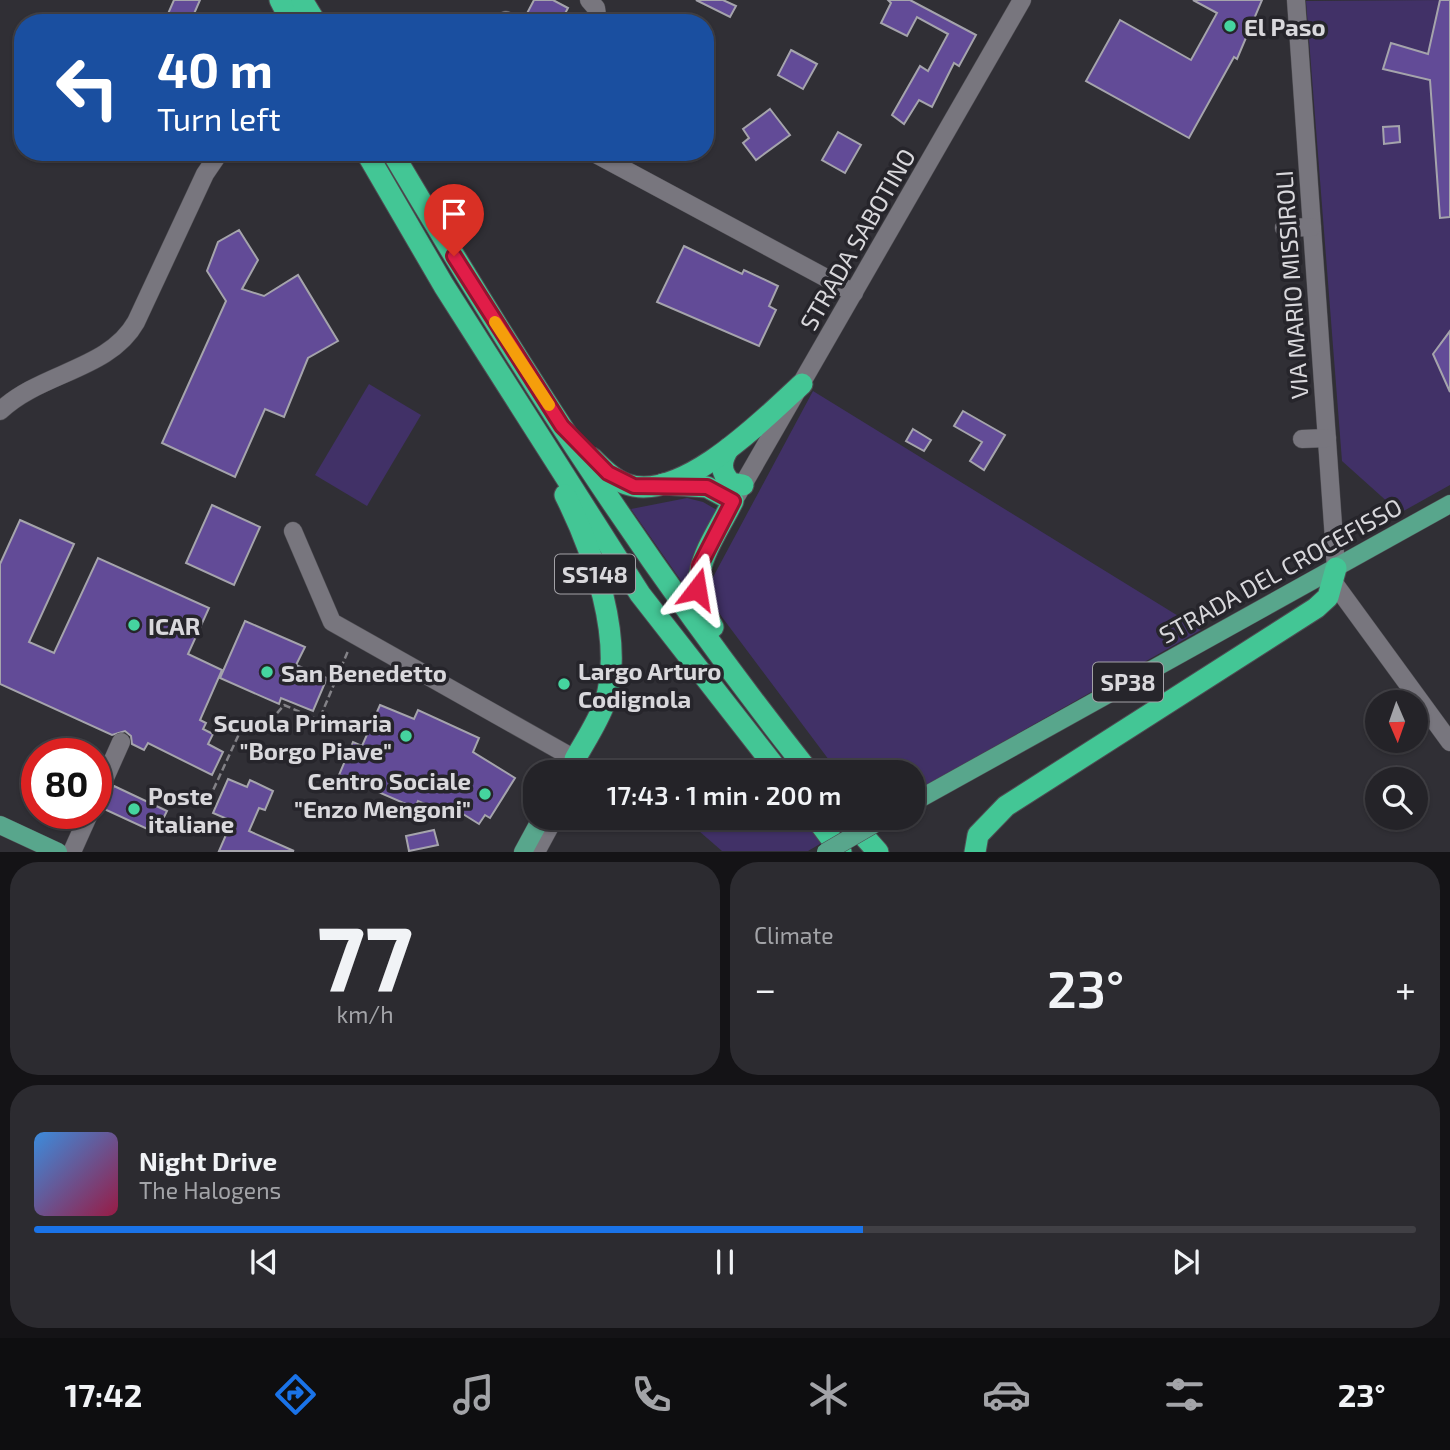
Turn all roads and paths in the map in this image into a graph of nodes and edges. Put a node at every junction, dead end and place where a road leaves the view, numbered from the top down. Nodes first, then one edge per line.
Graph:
1 (1022, 0) edge
2 (1296, 0) edge
3 (214, 161) edge
4 (371, 161) edge
5 (397, 161) edge
6 (609, 161) edge
7 (1284, 228) dead end
8 (1312, 228) junction
9 (854, 293) junction
10 (802, 384) junction
11 (514, 397) junction
12 (0, 411) edge
13 (562, 426) junction
14 (1327, 438) junction
15 (1302, 439) dead end
16 (729, 448) junction
17 (663, 484) junction
18 (738, 493) junction
19 (1450, 504) edge
20 (293, 531) dead end
21 (1335, 575) junction
22 (355, 635) junction
23 (763, 714) junction
24 (1450, 741) edge
25 (121, 742) dead end
26 (561, 760) edge
27 (577, 760) edge
28 (770, 760) edge
29 (799, 760) edge
30 (112, 762) edge
31 (925, 795) edge
32 (209, 799) dead end
33 (0, 825) edge
34 (82, 829) edge
35 (535, 830) edge
36 (548, 830) edge
37 (825, 830) edge
38 (859, 830) edge
39 (864, 830) edge
40 (33, 847) edge
41 (58, 852) edge
42 (72, 852) edge
43 (523, 852) edge
44 (536, 852) edge
45 (827, 852) edge
46 (841, 852) edge
47 (878, 852) edge
48 (975, 852) edge

1 - 9 street, STRADA SABOTINO
2 - 8 street, VIA MARIO MISSIROLI
3 - 12 street
4 - 11 highway
5 - 13 highway
6 - 9 street
7 - 8 street
8 - 14 street, VIA MARIO MISSIROLI
9 - 10 street, STRADA SABOTINO
10 - 16 highway
10 - 18 street, STRADA SABOTINO
11 - 27 highway, SS148
11 - 28 highway
13 - 17 highway
13 - 23 highway
14 - 15 street
14 - 21 street, VIA MARIO MISSIROLI
16 - 17 highway
16 - 18 highway
17 - 18 highway
18 - 23 highway
19 - 21 main road, STRADA DEL CROCEFISSO / SP38
20 - 22 street
21 - 24 street
21 - 31 main road, STRADA DEL CROCEFISSO / SP38
21 - 48 highway
22 - 26 street
22 - 32 path
23 - 29 highway
25 - 30 street
33 - 40 main road
34 - 42 street
35 - 43 main road
36 - 44 street
37 - 46 highway
38 - 47 highway
39 - 45 main road, bridge
40 - 41 main road

